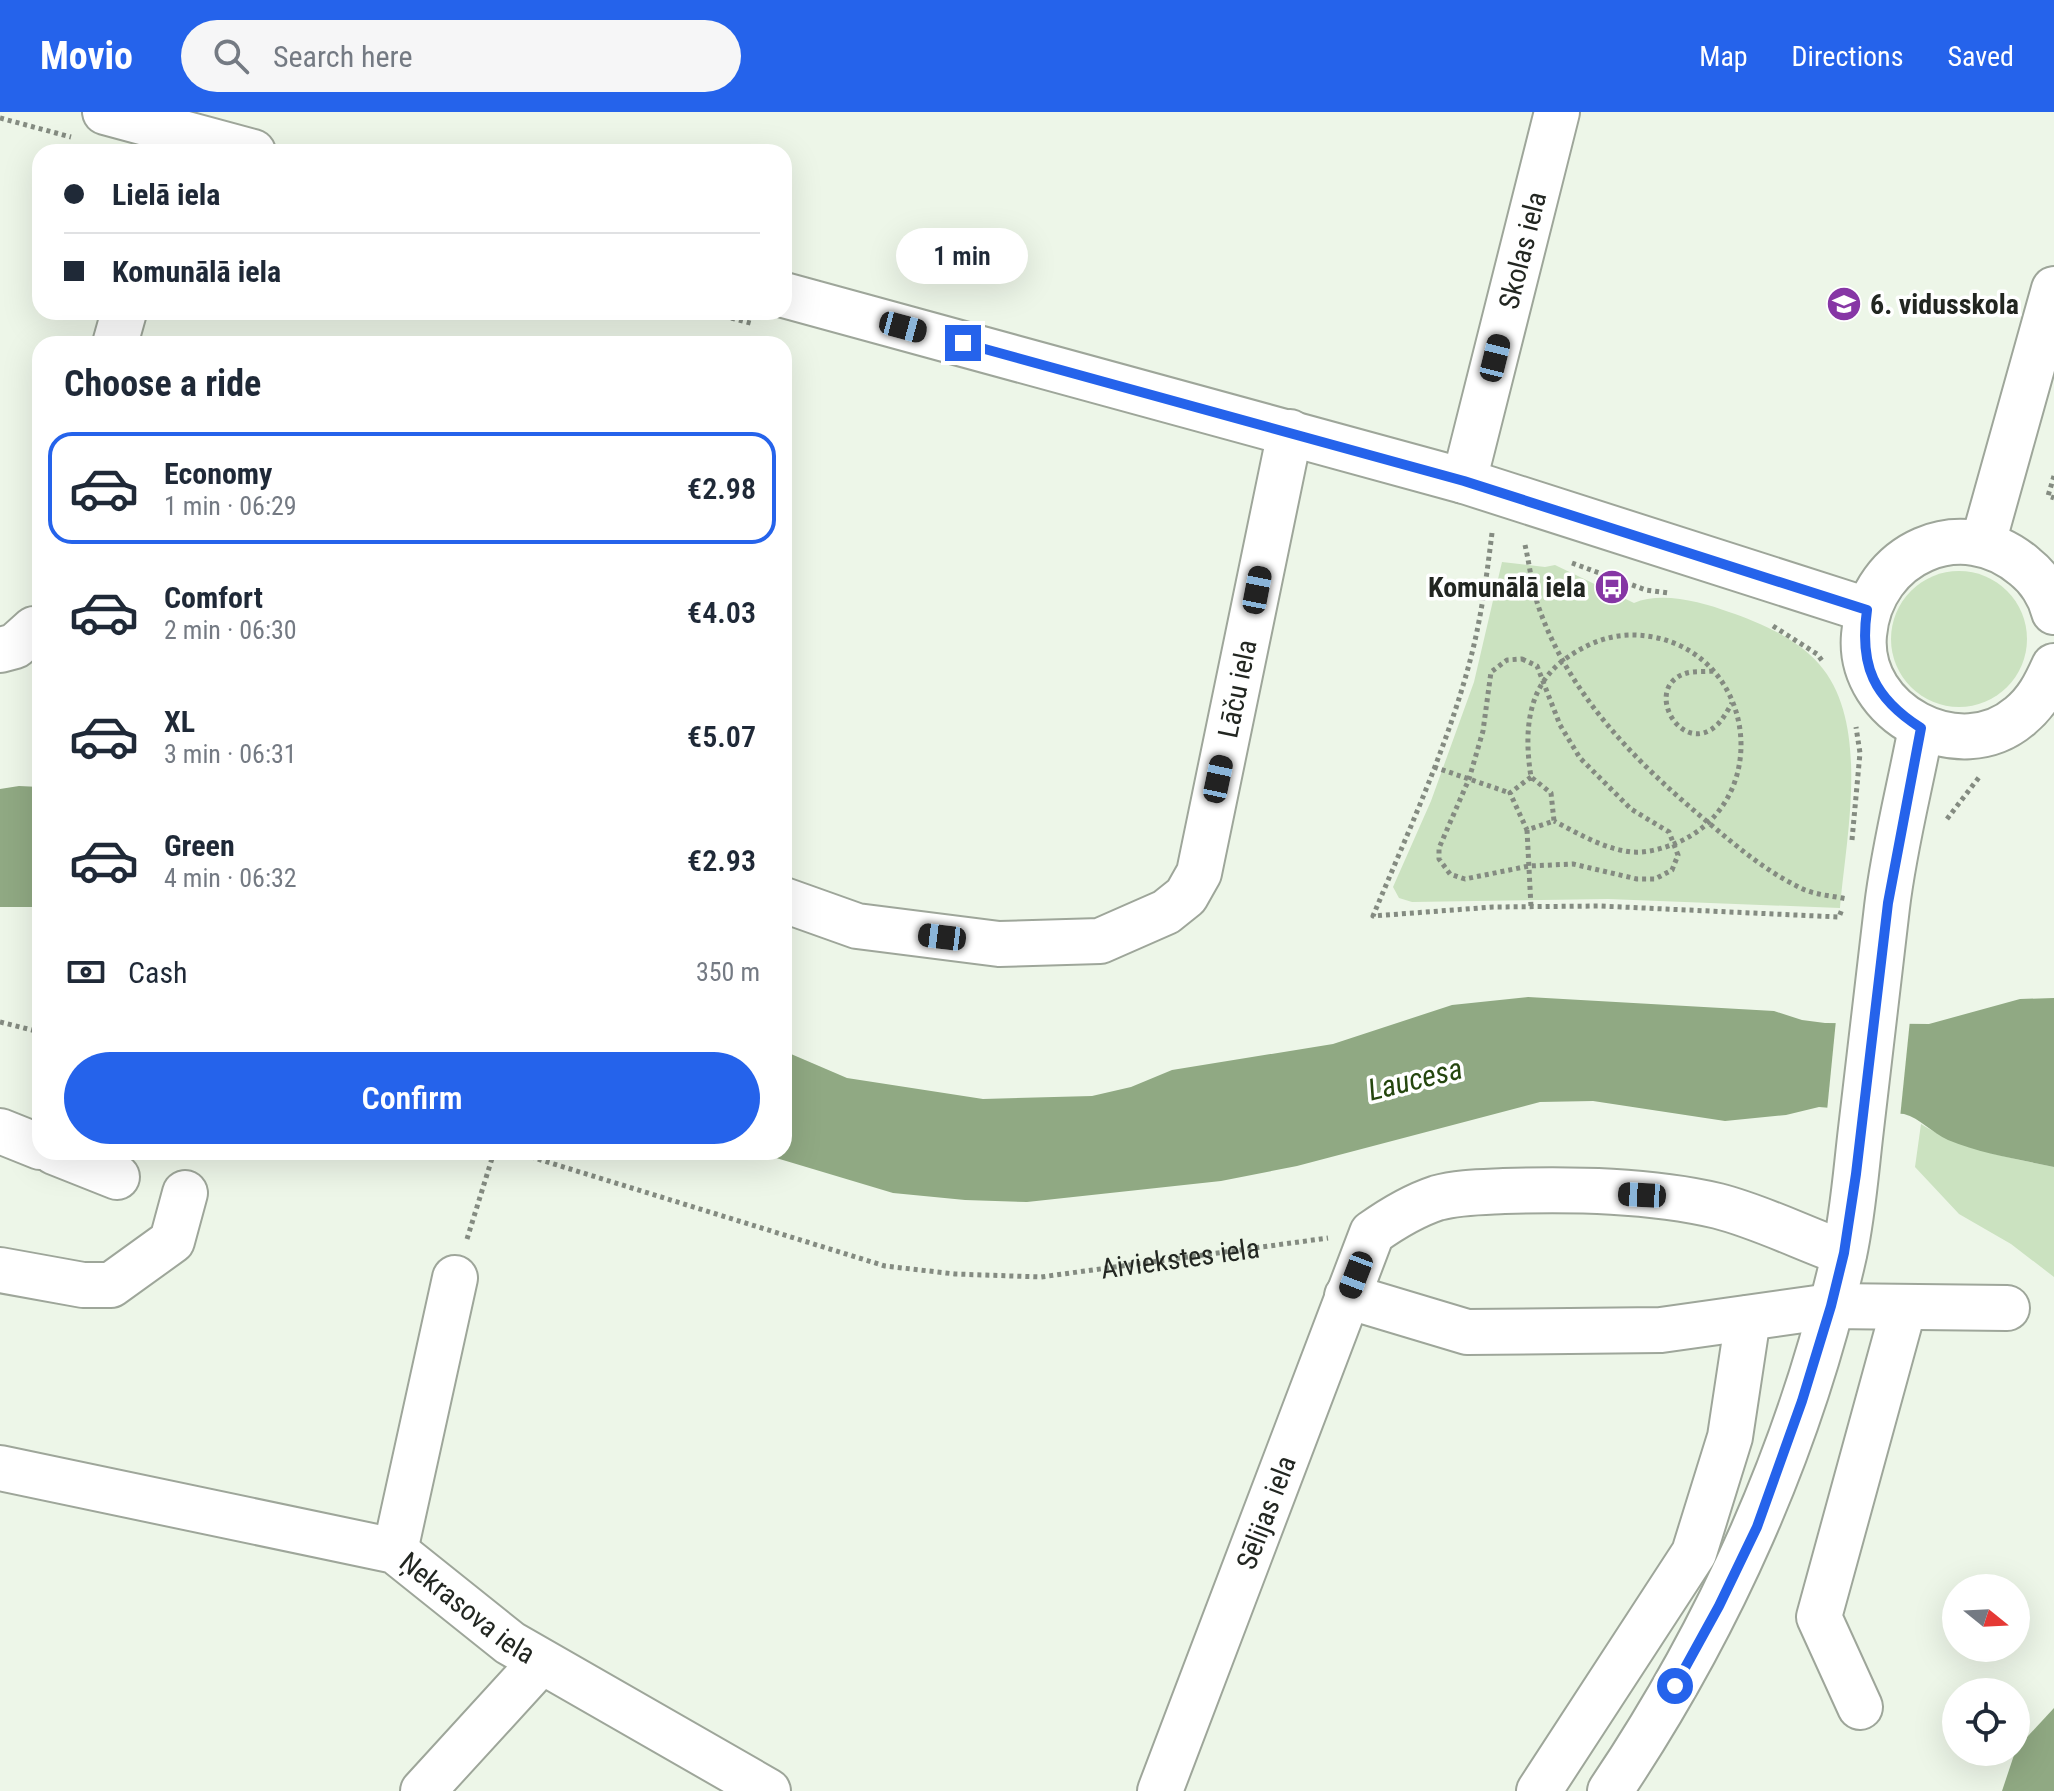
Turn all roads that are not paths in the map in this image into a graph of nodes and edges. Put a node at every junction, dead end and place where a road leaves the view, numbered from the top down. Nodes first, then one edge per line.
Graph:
1 (1557, 112) edge
2 (88, 124) edge
3 (176, 132) edge
4 (222, 144) edge
5 (2054, 289) edge
6 (792, 297) edge
7 (1290, 432) junction
8 (1464, 481) junction
9 (1983, 543) junction
10 (1867, 610) junction
11 (2054, 612) edge
12 (2054, 666) edge
13 (1921, 728) junction
14 (792, 903) edge
15 (0, 1131) edge
16 (32, 1144) edge
17 (74, 1160) edge
18 (117, 1177) dead end
19 (185, 1193) dead end
20 (1844, 1253) junction
21 (0, 1270) edge
22 (455, 1278) road end
23 (1347, 1296) junction
24 (1831, 1306) junction
25 (1904, 1307) junction
26 (2007, 1308) dead end
27 (1748, 1318) junction
28 (0, 1468) edge
29 (395, 1551) junction
30 (541, 1662) junction
31 (1860, 1707) dead end
32 (423, 1791) edge
33 (768, 1791) edge
34 (1160, 1791) edge
35 (1539, 1791) edge
36 (1610, 1791) edge

1 - 8 street, Skolas iela
2 - 3 street
3 - 4 street
5 - 9 street
6 - 7 street
7 - 8 street
7 - 14 street, Lāču iela
8 - 10 street
9 - 10 street
9 - 11 street
10 - 13 street
12 - 13 street
13 - 20 street
15 - 16 street
17 - 18 street
19 - 21 street
20 - 23 street, Sēlijas iela
20 - 24 street
22 - 29 street
23 - 27 street
23 - 34 street, Sēlijas iela
24 - 25 street
24 - 27 street
24 - 36 street
25 - 26 street
25 - 31 street
27 - 35 street
28 - 29 street, Ņekrasova iela
29 - 30 street, Ņekrasova iela
30 - 32 street
30 - 33 street, Ņekrasova iela

